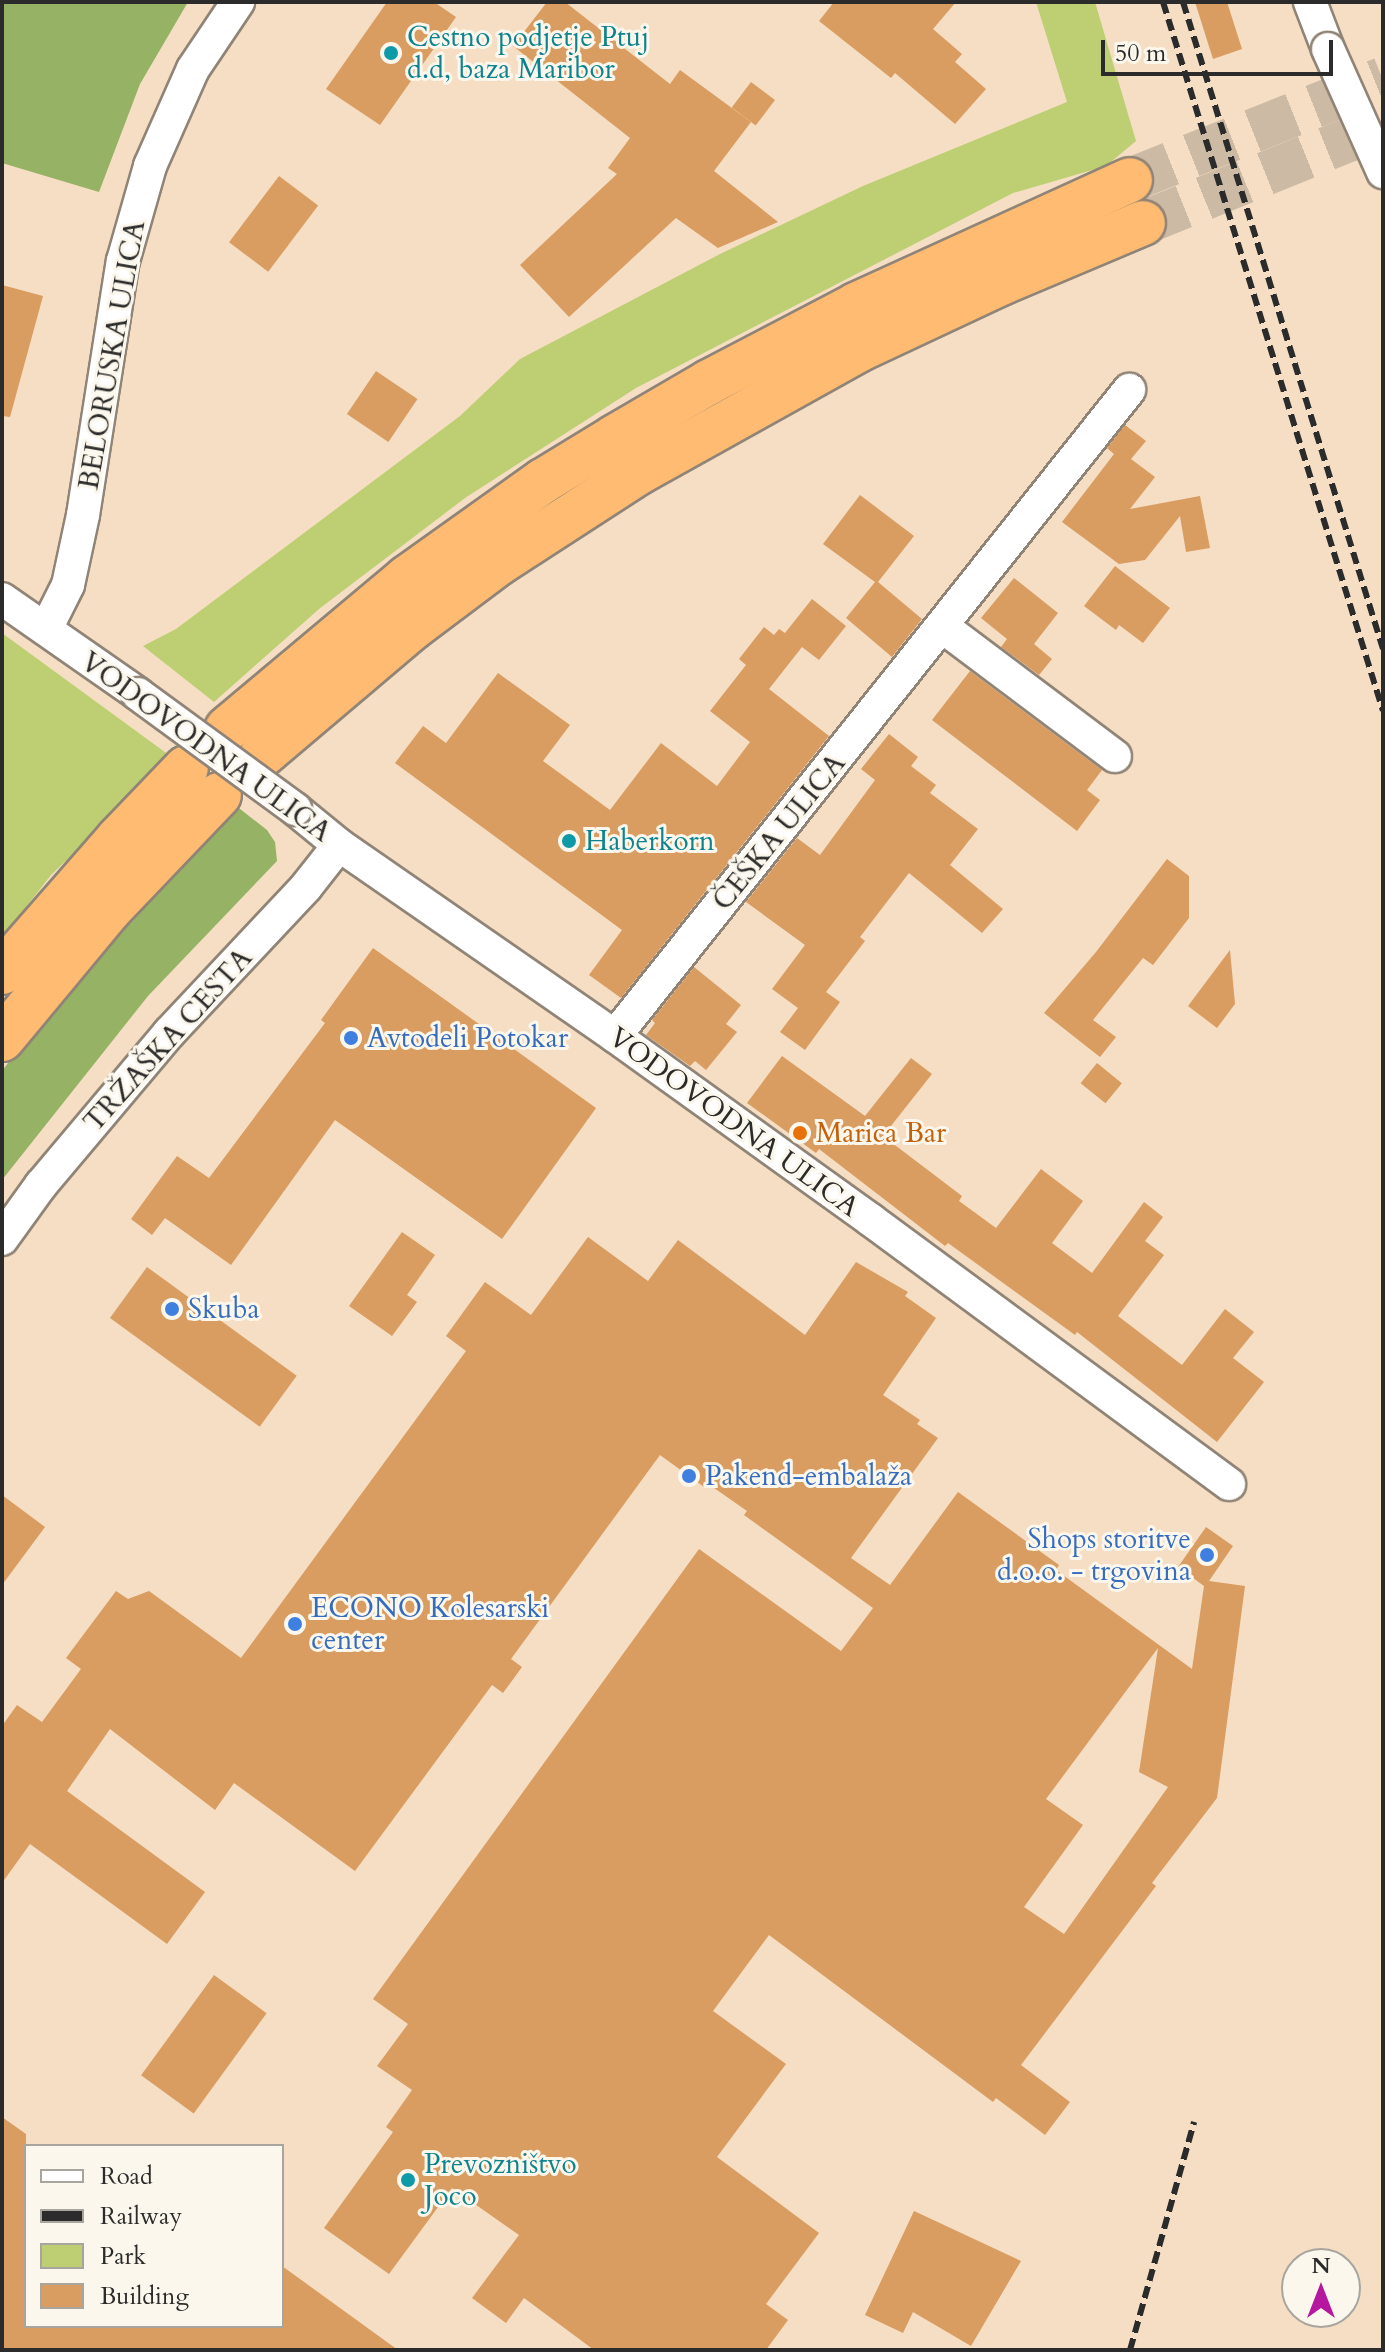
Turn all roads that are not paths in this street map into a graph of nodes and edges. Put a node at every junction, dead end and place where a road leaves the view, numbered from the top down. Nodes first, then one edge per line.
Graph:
1 (238, 2) edge
2 (1310, 2) edge
3 (1383, 172) edge
4 (1130, 180) tunnel mouth
5 (1143, 223) tunnel mouth
6 (1129, 390) dead end
7 (2, 599) edge
8 (943, 627) junction
9 (46, 629) junction
10 (227, 729) dead end
11 (262, 755) dead end
12 (1115, 756) dead end
13 (339, 845) junction
14 (2, 972) edge
15 (615, 1036) junction
16 (2, 1039) edge
17 (2, 1239) edge
18 (1229, 1484) dead end

1 - 9 street, BELORUSKA ULICA
2 - 3 street, bridge
4 - 10 highway
5 - 11 highway
6 - 8 street, ČEŠKA ULICA
7 - 9 street, VODOVODNA ULICA
8 - 12 street
8 - 15 street, ČEŠKA ULICA
9 - 13 street, VODOVODNA ULICA, bridge
13 - 15 street, VODOVODNA ULICA
13 - 17 street, TRŽAŠKA CESTA
14 - 16 highway
15 - 18 street, VODOVODNA ULICA

